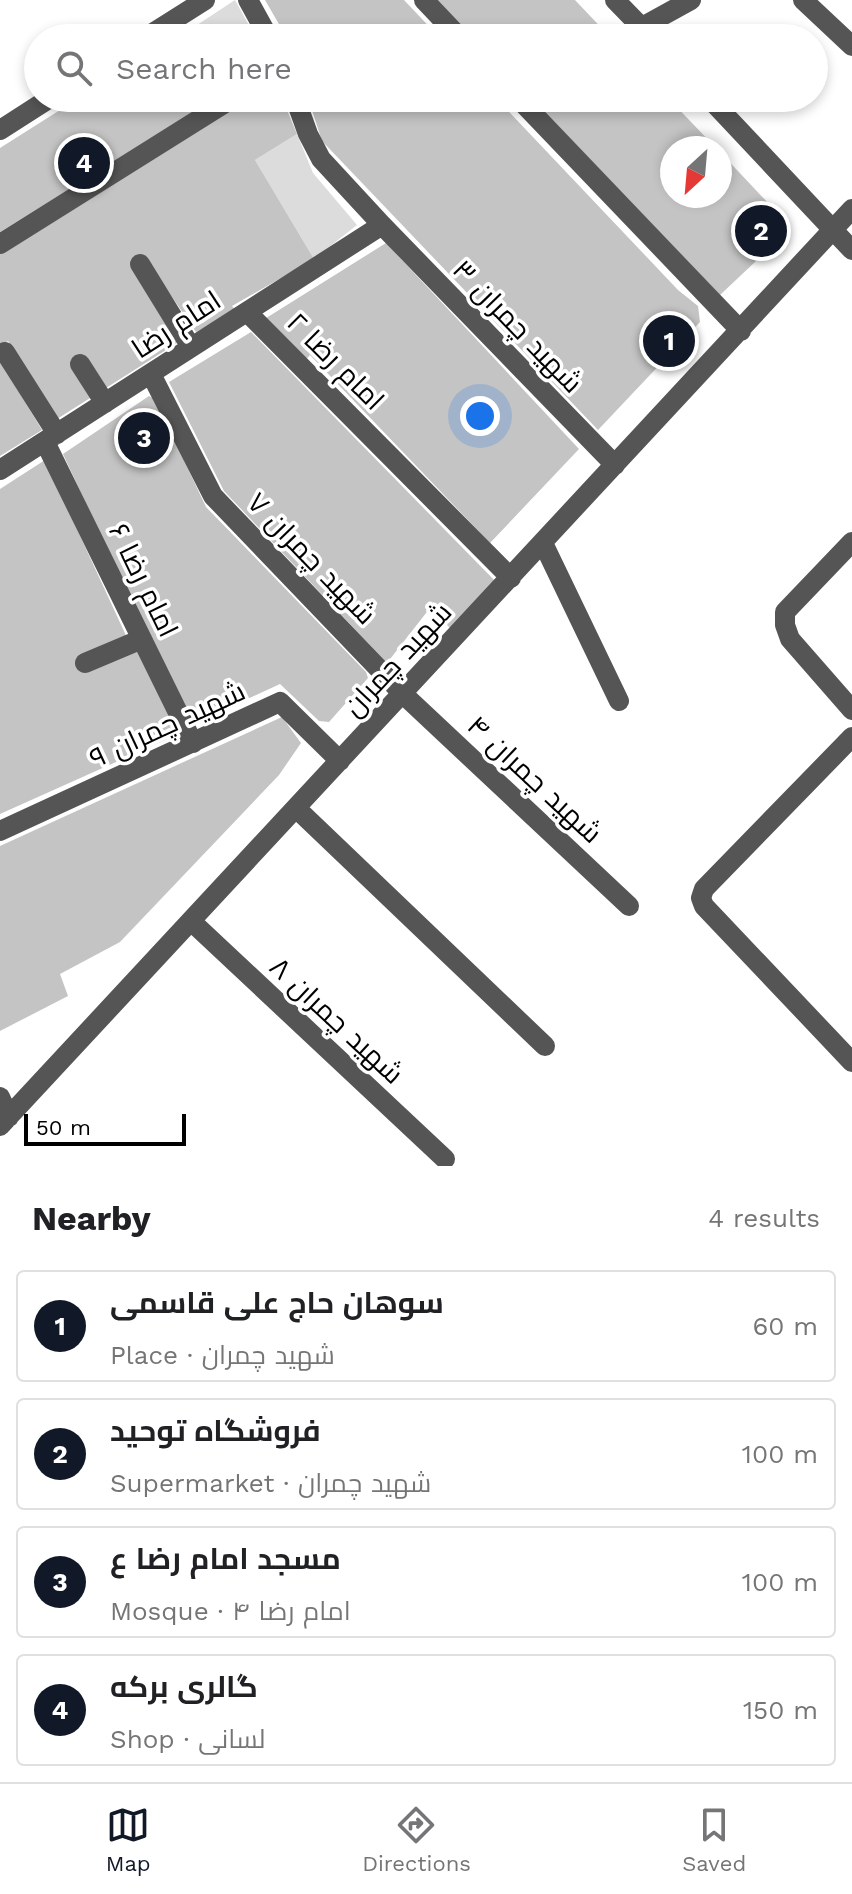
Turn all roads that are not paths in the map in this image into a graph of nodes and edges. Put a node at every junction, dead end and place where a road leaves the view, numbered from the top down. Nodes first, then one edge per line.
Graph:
1 (205, 0) edge
2 (248, 0) edge
3 (424, 0) edge
4 (615, 0) edge
5 (691, 0) edge
6 (803, 0) edge
7 (167, 24) edge
8 (261, 24) edge
9 (447, 24) edge
10 (638, 24) edge
11 (659, 24) edge
12 (852, 46) edge
13 (28, 112) edge
14 (211, 112) edge
15 (300, 112) edge
16 (531, 112) edge
17 (722, 112) edge
18 (0, 130) edge
19 (852, 209) edge
20 (382, 225) junction
21 (834, 230) junction
22 (0, 244) edge
23 (852, 250) edge
24 (140, 264) dead end
25 (247, 312) junction
26 (741, 331) junction
27 (191, 347) junction
28 (5, 352) dead end
29 (80, 364) dead end
30 (151, 374) junction
31 (105, 403) junction
32 (51, 438) junction
33 (615, 465) junction
34 (0, 470) edge
35 (852, 542) edge
36 (543, 543) junction
37 (511, 578) junction
38 (142, 639) junction
39 (85, 663) dead end
40 (403, 694) junction
41 (619, 701) dead end
42 (852, 710) edge
43 (852, 737) edge
44 (193, 743) junction
45 (340, 761) junction
46 (296, 808) junction
47 (0, 831) edge
48 (629, 906) dead end
49 (191, 921) junction
50 (545, 1046) dead end
51 (852, 1062) edge
52 (0, 1097) edge
53 (4, 1122) edge
54 (445, 1159) dead end

1 - 7 street
2 - 8 street
3 - 9 street
4 - 10 street
5 - 11 street
6 - 12 street
13 - 18 street
14 - 22 street
15 - 20 street, شهید چمران ۳
16 - 26 street
17 - 21 street
19 - 21 street, شهید چمران
20 - 25 street, امام رضا
20 - 33 street, شهید چمران ۳
21 - 23 street
21 - 26 street, شهید چمران
24 - 27 street
25 - 27 street, امام رضا
25 - 37 street, امام رضا ۲
26 - 33 street, شهید چمران
27 - 30 street, امام رضا
28 - 32 street, امام رضا ۶
29 - 31 street
30 - 31 street, امام رضا
30 - 40 street, شهید چمران ۷
31 - 32 street, امام رضا
32 - 34 street, امام رضا
32 - 38 street, امام رضا ۶
33 - 36 street, شهید چمران
35 - 42 street
36 - 37 street, شهید چمران
36 - 41 street
37 - 40 street, شهید چمران
38 - 39 street
38 - 44 street, امام رضا ۶
40 - 45 street, شهید چمران
40 - 48 street, شهید چمران ۴
43 - 51 street
44 - 45 street, شهید چمران ۹
44 - 47 street, شهید چمران ۹
45 - 46 street, شهید چمران
46 - 49 street, شهید چمران
46 - 50 street
49 - 53 street, شهید چمران
49 - 54 street, شهید چمران ۸
52 - 53 street

